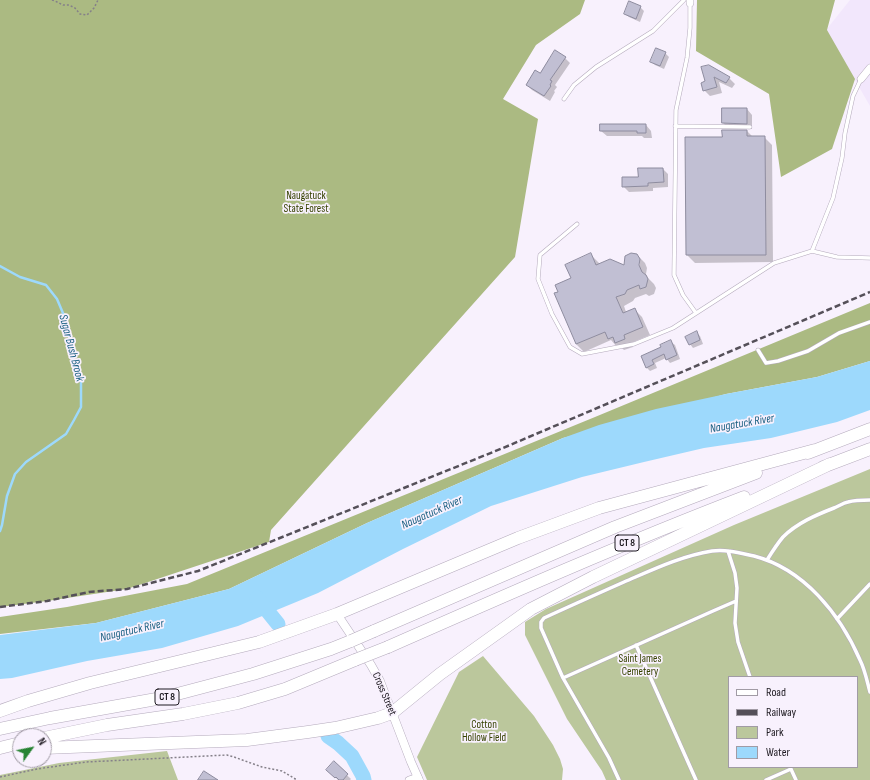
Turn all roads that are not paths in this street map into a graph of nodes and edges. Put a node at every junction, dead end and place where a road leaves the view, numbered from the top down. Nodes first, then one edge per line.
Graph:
1 (688, 1) edge
2 (870, 68) edge
3 (861, 79) joint
4 (564, 99) dead end
5 (675, 126) junction
6 (750, 127) dead end
7 (577, 224) dead end
8 (812, 251) junction
9 (870, 258) edge
10 (696, 313) junction
11 (870, 322) edge
12 (758, 350) dead end
13 (870, 429) edge
14 (870, 449) edge
15 (814, 450) junction
16 (830, 464) junction
17 (870, 500) edge
18 (728, 551) junction
19 (767, 560) junction
20 (870, 584) edge
21 (736, 601) junction
22 (337, 614) junction
23 (837, 619) junction
24 (636, 645) junction
25 (750, 676) edge
26 (563, 678) junction
27 (870, 692) edge
28 (0, 712) edge
29 (392, 713) junction
30 (0, 729) edge
31 (52, 736) edge
32 (12, 745) edge
33 (0, 748) edge
34 (52, 748) edge
35 (12, 752) edge
36 (0, 753) edge
37 (790, 768) edge
38 (419, 778) edge
39 (409, 780) edge
40 (619, 780) edge
41 (696, 780) edge
42 (766, 780) edge
43 (796, 780) edge

1 - 4 lane
1 - 5 lane
2 - 3 street
3 - 8 lane
5 - 6 lane
5 - 10 lane
7 - 10 lane
8 - 9 lane
8 - 10 lane
11 - 12 lane
13 - 15 highway, CT 8
14 - 16 highway, CT 8
15 - 22 highway
15 - 30 highway, CT 8, bridge
16 - 29 highway
16 - 31 highway, CT 8, bridge
17 - 19 lane
18 - 19 lane
18 - 21 lane
18 - 26 lane
19 - 23 lane
20 - 23 lane
21 - 24 lane
21 - 25 lane
22 - 28 highway
22 - 29 street, Cross Street
23 - 27 lane
24 - 26 lane
24 - 41 lane
26 - 40 lane
29 - 34 highway
29 - 38 street, Cross Street
32 - 33 highway
35 - 36 highway
37 - 42 lane
37 - 43 lane
38 - 39 street

